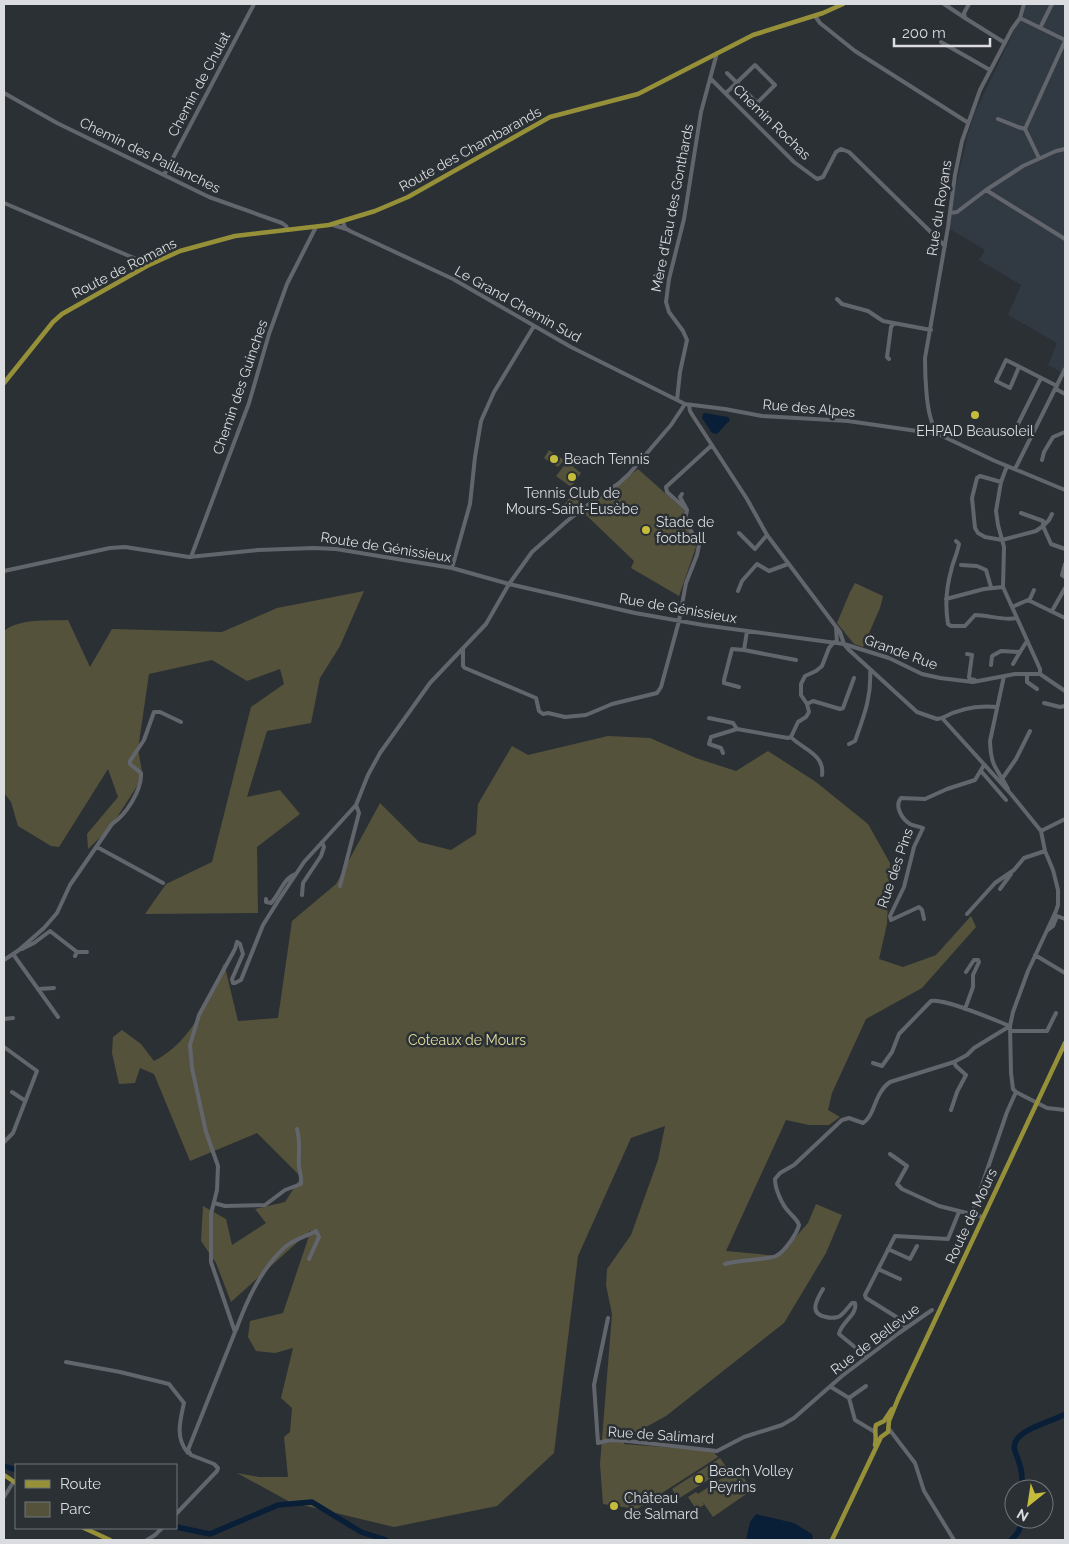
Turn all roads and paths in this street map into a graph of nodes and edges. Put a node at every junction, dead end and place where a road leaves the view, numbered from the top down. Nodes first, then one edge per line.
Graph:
1 (254, 4) edge
2 (843, 4) edge
3 (944, 4) edge
4 (969, 4) edge
5 (1024, 4) edge
6 (1052, 4) edge
7 (814, 16) junction
8 (965, 18) junction
9 (1020, 18) junction
10 (1040, 28) junction
11 (1065, 40) edge
12 (941, 42) dead end
13 (1005, 43) junction
14 (717, 54) junction
15 (990, 70) junction
16 (727, 73) dead end
17 (710, 78) junction
18 (737, 82) junction
19 (726, 93) junction
20 (4, 94) edge
21 (998, 119) dead end
22 (967, 122) junction
23 (1025, 129) junction
24 (1065, 148) edge
25 (1039, 158) junction
26 (164, 175) junction
27 (986, 190) junction
28 (4, 203) edge
29 (950, 213) junction
30 (343, 222) junction
31 (333, 224) junction
32 (316, 227) junction
33 (288, 230) junction
34 (350, 231) junction
35 (1065, 239) edge
36 (945, 246) junction
37 (147, 266) junction
38 (837, 300) dead end
39 (894, 323) junction
40 (534, 326) junction
41 (930, 330) junction
42 (890, 359) dead end
43 (1019, 367) junction
44 (1065, 369) edge
45 (1040, 378) junction
46 (4, 383) edge
47 (1056, 388) junction
48 (1065, 394) edge
49 (676, 400) junction
50 (689, 405) junction
51 (935, 428) junction
52 (1065, 432) edge
53 (931, 433) junction
54 (938, 434) junction
55 (1033, 436) junction
56 (712, 446) junction
57 (1042, 460) dead end
58 (1007, 466) junction
59 (1015, 469) junction
60 (1001, 482) junction
61 (1065, 490) edge
62 (682, 494) dead end
63 (687, 510) junction
64 (1021, 513) dead end
65 (1052, 514) dead end
66 (1043, 526) junction
67 (739, 533) dead end
68 (767, 535) junction
69 (1002, 540) junction
70 (956, 542) dead end
71 (1065, 549) edge
72 (192, 557) junction
73 (788, 564) junction
74 (1065, 564) edge
75 (961, 565) dead end
76 (452, 568) junction
77 (4, 571) edge
78 (1065, 577) edge
79 (509, 584) junction
80 (1003, 587) junction
81 (991, 588) junction
82 (1065, 588) edge
83 (1034, 590) dead end
84 (738, 591) dead end
85 (946, 599) junction
86 (1030, 601) junction
87 (1012, 607) junction
88 (1052, 611) junction
89 (1017, 618) junction
90 (1065, 618) edge
91 (680, 621) junction
92 (835, 625) junction
93 (747, 631) junction
94 (823, 640) junction
95 (1028, 641) junction
96 (835, 642) junction
97 (844, 644) junction
98 (463, 648) junction
99 (744, 650) junction
100 (827, 652) junction
101 (1020, 652) junction
102 (966, 654) dead end
103 (796, 660) dead end
104 (1013, 664) dead end
105 (991, 665) dead end
106 (870, 670) junction
107 (1027, 674) junction
108 (1040, 674) junction
109 (1004, 676) junction
110 (854, 678) dead end
111 (979, 681) junction
112 (739, 687) dead end
113 (1037, 689) dead end
114 (1065, 690) edge
115 (1044, 703) dead end
116 (807, 704) junction
117 (1065, 706) edge
118 (997, 707) junction
119 (709, 718) dead end
120 (942, 718) junction
121 (181, 722) dead end
122 (737, 729) junction
123 (1030, 731) dead end
124 (791, 737) junction
125 (849, 744) dead end
126 (723, 753) dead end
127 (984, 765) junction
128 (981, 771) junction
129 (822, 774) dead end
130 (1002, 779) junction
131 (1009, 792) junction
132 (1006, 800) dead end
133 (356, 805) junction
134 (1065, 820) edge
135 (1040, 831) junction
136 (322, 842) junction
137 (97, 847) junction
138 (1045, 851) junction
139 (1014, 870) junction
140 (296, 874) junction
141 (164, 883) dead end
142 (340, 886) dead end
143 (1000, 889) dead end
144 (302, 895) dead end
145 (266, 899) dead end
146 (967, 914) dead end
147 (924, 919) dead end
148 (1065, 919) edge
149 (1048, 930) junction
150 (19, 950) junction
151 (86, 952) dead end
152 (13, 954) junction
153 (1035, 955) junction
154 (5, 958) edge
155 (966, 972) dead end
156 (1065, 973) edge
157 (54, 988) dead end
158 (39, 989) junction
159 (965, 1009) junction
160 (1056, 1013) dead end
161 (58, 1017) dead end
162 (13, 1018) dead end
163 (4, 1019) edge
164 (1011, 1028) junction
165 (1065, 1043) edge
166 (4, 1047) edge
167 (954, 1062) junction
168 (873, 1063) dead end
169 (12, 1092) dead end
170 (1016, 1092) junction
171 (24, 1100) junction
172 (1037, 1103) junction
173 (951, 1110) dead end
174 (1065, 1110) edge
175 (297, 1130) dead end
176 (4, 1142) edge
177 (890, 1154) dead end
178 (214, 1204) junction
179 (960, 1212) junction
180 (972, 1214) junction
181 (983, 1217) junction
182 (917, 1246) dead end
183 (888, 1250) junction
184 (309, 1259) dead end
185 (725, 1264) dead end
186 (878, 1268) junction
187 (900, 1279) dead end
188 (823, 1289) dead end
189 (932, 1310) dead end
190 (608, 1318) dead end
191 (906, 1328) junction
192 (235, 1332) junction
193 (867, 1357) junction
194 (66, 1362) dead end
195 (866, 1386) dead end
196 (831, 1387) junction
197 (849, 1398) junction
198 (898, 1399) junction
199 (882, 1422) junction
200 (876, 1425) junction
201 (867, 1426) junction
202 (888, 1427) junction
203 (876, 1433) junction
204 (884, 1435) junction
205 (896, 1437) junction
206 (598, 1443) junction
207 (592, 1445) dead end
208 (188, 1453) junction
209 (872, 1456) junction
210 (4, 1475) edge
211 (15, 1482) edge
212 (4, 1497) edge
213 (178, 1512) edge
214 (86, 1529) edge
215 (161, 1529) edge
216 (110, 1540) edge
217 (147, 1540) edge
218 (832, 1540) edge
219 (954, 1540) edge

1 - 26 street, Chemin de Chulat
2 - 7 main road, Route des Chambarands
3 - 8 street
4 - 8 street
5 - 9 street, Rue du Royans
6 - 10 street
7 - 14 main road, Route des Chambarands
7 - 22 street
8 - 13 street
9 - 10 street
9 - 13 street, Rue du Royans
10 - 11 street
11 - 23 street
12 - 15 street
13 - 15 street, Rue du Royans
14 - 17 street, Mère d'Eau des Gonthards
14 - 30 main road, Route des Chambarands
15 - 22 street, Rue du Royans
16 - 18 street
17 - 19 street, Chemin Rochas
17 - 49 street, Mère d'Eau des Gonthards
18 - 18 street
18 - 19 street
19 - 36 street, Chemin Rochas
20 - 26 street, Chemin des Paillanches
21 - 23 street
22 - 29 street, Rue du Royans
23 - 25 street
24 - 25 street
25 - 27 street
26 - 33 street, Chemin des Paillanches
27 - 29 street
27 - 35 street
28 - 37 street
29 - 36 street, Rue du Royans
30 - 31 main road, Route des Chambarands
30 - 34 street, Le Grand Chemin Sud
31 - 32 main road, Route des Chambarands
31 - 34 street
32 - 33 main road, Route de Romans
32 - 72 street, Chemin des Guinches
33 - 37 main road, Route de Romans
34 - 40 street, Le Grand Chemin Sud
36 - 41 street, Rue du Royans
37 - 46 main road, Route de Romans
38 - 39 street
39 - 41 street
39 - 42 street
40 - 49 street, Le Grand Chemin Sud
40 - 76 street
41 - 51 street, Rue du Royans
43 - 43 street
43 - 45 street
44 - 47 street
45 - 47 street
45 - 55 street
47 - 48 street
47 - 55 street
49 - 50 street, Le Grand Chemin Sud
50 - 53 street, Rue des Alpes
50 - 56 street
50 - 79 street
51 - 53 street
51 - 54 street
52 - 57 street
53 - 54 street
54 - 58 street
55 - 59 street
56 - 63 street
56 - 68 street
58 - 59 street
58 - 60 street
59 - 61 street
60 - 69 street
60 - 69 street
62 - 63 street
63 - 91 street
64 - 66 street
65 - 66 street
66 - 69 street
66 - 71 street
67 - 68 street
68 - 73 street
69 - 80 street
70 - 85 street
72 - 76 street, Route de Génissieux
72 - 77 street
73 - 84 street
73 - 92 street
74 - 78 street
75 - 81 street
76 - 79 street, Route de Génissieux
79 - 91 street, Rue de Génissieux
79 - 98 street
80 - 81 street
80 - 87 street
81 - 85 street
82 - 88 street
83 - 86 street
85 - 89 street
86 - 87 street
86 - 88 street
87 - 89 street
88 - 90 street
89 - 95 street
91 - 93 street, Rue de Génissieux
91 - 98 street
92 - 96 street
92 - 97 street
93 - 94 street, Rue de Génissieux
93 - 99 street
94 - 96 street, Rue de Génissieux
94 - 100 street
95 - 101 street
95 - 108 street
96 - 97 street, Rue de Génissieux
96 - 100 street
97 - 106 street
97 - 111 street, Grande Rue
98 - 133 street
99 - 103 street
99 - 112 street
100 - 116 street
101 - 104 street
101 - 105 street
102 - 111 street
106 - 120 street
106 - 125 street
107 - 108 street, Grande Rue
107 - 109 street, Grande Rue
107 - 113 street
108 - 114 street
109 - 111 street, Grande Rue
109 - 118 street
110 - 116 street
115 - 117 street
116 - 124 street
118 - 120 street
118 - 130 street
119 - 122 street
120 - 127 street
121 - 137 street
122 - 124 street
122 - 126 street
123 - 130 street
124 - 129 street
127 - 128 street, Rue des Pins
127 - 131 street
128 - 132 street
128 - 147 street, Rue des Pins
130 - 131 street
131 - 135 street
133 - 136 street
133 - 142 street
134 - 135 street
135 - 138 street
136 - 140 street
136 - 144 street
137 - 141 street
137 - 150 street
138 - 139 street
138 - 149 street
139 - 143 street
139 - 146 street
140 - 145 street
140 - 178 street
148 - 149 street
149 - 153 street
150 - 151 street
150 - 152 street
152 - 154 street
152 - 158 street
153 - 156 street
153 - 164 street
155 - 159 street
157 - 158 street
158 - 161 street
159 - 164 street
159 - 168 street
160 - 164 street
162 - 163 street
164 - 167 street
164 - 170 street
165 - 172 main road, Route de Mours
166 - 171 street
167 - 173 street
167 - 185 street
169 - 171 street
170 - 172 street
170 - 180 street
171 - 176 street
172 - 174 street
172 - 181 main road, Route de Mours
175 - 178 street
177 - 179 street
178 - 192 street
179 - 180 street
179 - 183 street
180 - 181 street
181 - 198 main road, Route de Mours
182 - 183 street
183 - 186 street
184 - 192 street
186 - 187 street
186 - 191 street
188 - 193 street
189 - 191 street, Rue de Bellevue
190 - 206 street, Rue de Salimard
191 - 193 street, Rue de Bellevue
192 - 208 street
193 - 196 street, Rue de Bellevue
194 - 208 street
195 - 197 street
196 - 197 street
196 - 206 street, Rue de Salimard
197 - 201 street
198 - 199 main road, Route de Mours
198 - 202 main road, Route de Mours
199 - 200 main road, Route de Mours
199 - 202 main road
200 - 201 street
200 - 203 main road, Route de Mours
201 - 203 street
202 - 204 main road, Route de Mours
202 - 205 street
203 - 204 main road
203 - 209 main road, Route de Mours
204 - 205 street
204 - 209 main road, Route de Mours
205 - 219 street
206 - 207 street
208 - 213 street
209 - 218 main road, Route de Mours
210 - 211 main road
211 - 212 street
214 - 216 main road
215 - 217 street

